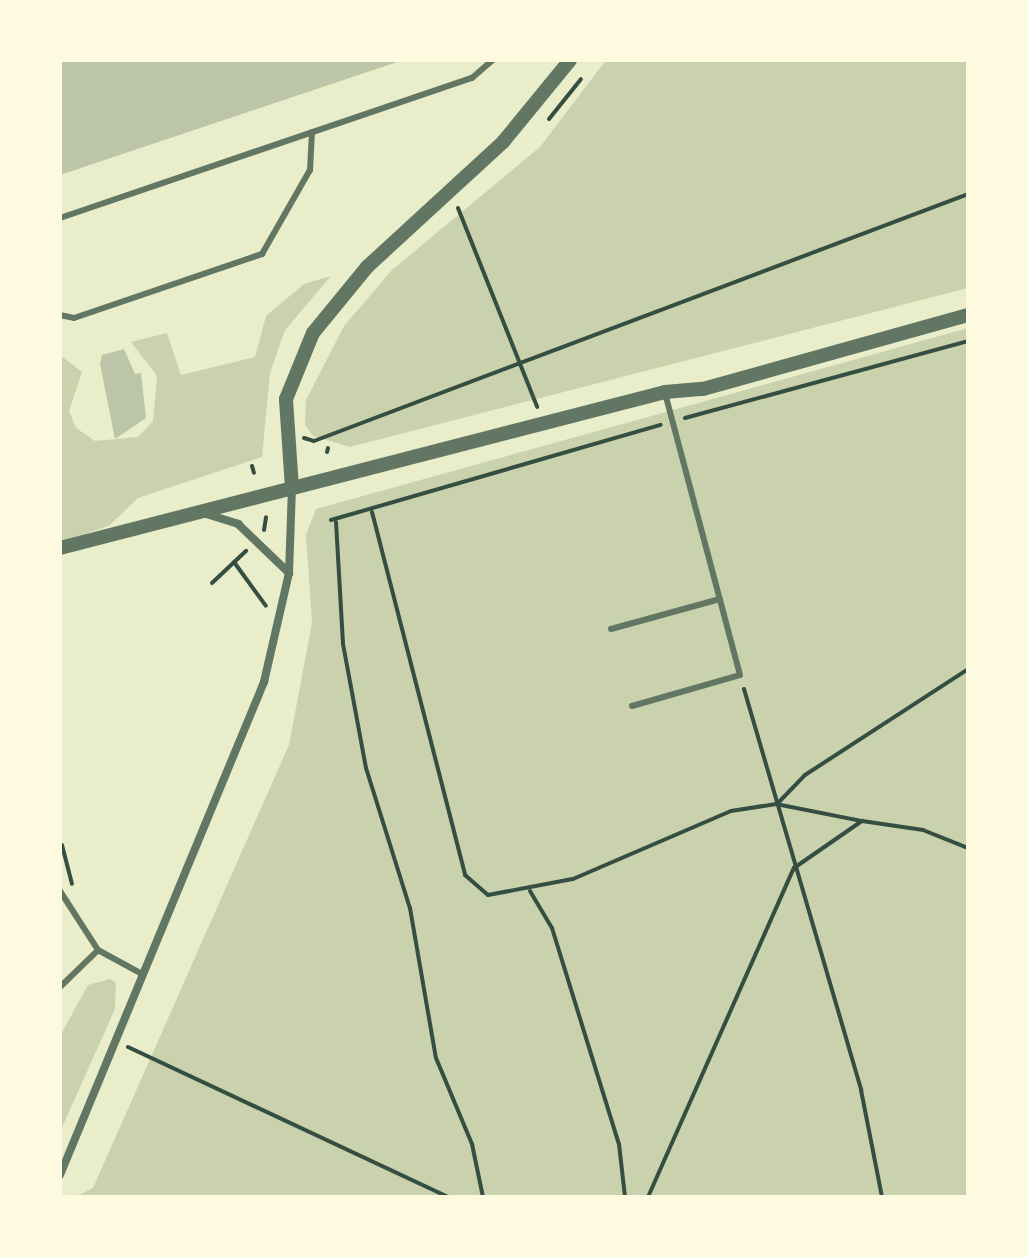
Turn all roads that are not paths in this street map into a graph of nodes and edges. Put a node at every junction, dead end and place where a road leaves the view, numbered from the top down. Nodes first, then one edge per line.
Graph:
1 (493, 60) edge
2 (570, 60) edge
3 (312, 132) junction
4 (60, 218) edge
5 (60, 315) edge
6 (968, 315) edge
7 (665, 392) junction
8 (292, 488) junction
9 (203, 512) junction
10 (60, 548) edge
11 (289, 573) junction
12 (720, 599) junction
13 (611, 629) dead end
14 (632, 706) dead end
15 (60, 891) edge
16 (98, 950) junction
17 (146, 975) junction
18 (60, 987) edge
19 (60, 1175) edge

1 - 3 lane
2 - 8 street
3 - 4 lane
3 - 5 lane
6 - 7 street
7 - 8 street
7 - 12 lane
8 - 9 street
8 - 11 street
9 - 10 street
9 - 11 street
11 - 17 street
12 - 13 lane
12 - 14 lane
15 - 16 lane
16 - 17 lane
16 - 18 lane
17 - 19 street

